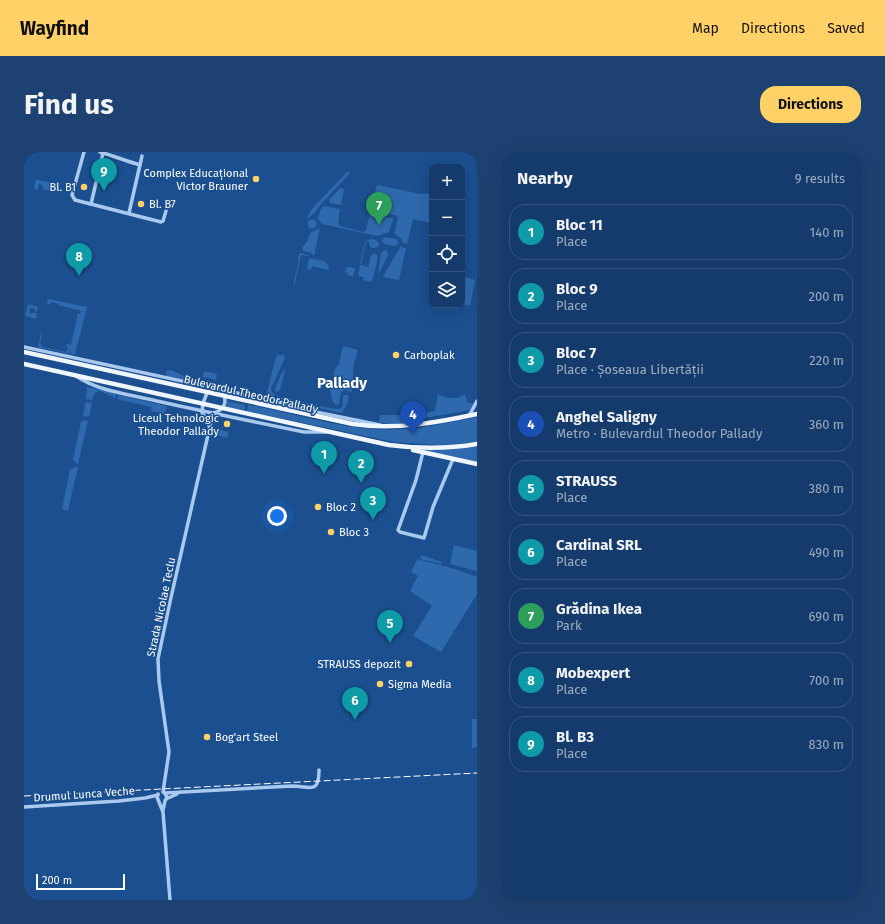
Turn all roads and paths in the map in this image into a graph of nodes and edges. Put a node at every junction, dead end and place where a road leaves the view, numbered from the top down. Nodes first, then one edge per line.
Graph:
1 (84, 152) edge
2 (101, 152) edge
3 (115, 154) edge
4 (142, 156) dead end
5 (140, 165) junction
6 (139, 170) junction
7 (144, 172) dead end
8 (134, 188) junction
9 (140, 189) dead end
10 (91, 204) junction
11 (166, 211) dead end
12 (129, 213) junction
13 (24, 347) edge
14 (24, 352) edge
15 (24, 364) edge
16 (75, 376) junction
17 (218, 389) junction
18 (477, 401) edge
19 (202, 411) junction
20 (215, 414) junction
21 (477, 414) edge
22 (469, 416) junction
23 (384, 427) junction
24 (209, 429) junction
25 (329, 432) junction
26 (477, 444) edge
27 (398, 446) junction
28 (423, 452) junction
29 (453, 459) junction
30 (477, 464) edge
31 (319, 770) dead end
32 (180, 792) junction
33 (164, 793) junction
34 (158, 795) junction
35 (145, 798) junction
36 (159, 800) junction
37 (166, 800) junction
38 (24, 807) edge
39 (163, 812) junction
40 (170, 900) edge

1 - 10 street
2 - 3 street
2 - 10 street
3 - 5 street
4 - 5 street
5 - 6 street
6 - 7 street
6 - 8 street
8 - 9 street
8 - 12 street
10 - 12 street
11 - 12 street
13 - 17 street
14 - 23 main road, Bulevardul Theodor Pallady
15 - 16 main road, Bulevardul Theodor Pallady
16 - 19 street, Bulevardul Theodor Pallady
16 - 25 main road, Bulevardul Theodor Pallady
17 - 19 street
17 - 20 street
17 - 23 street
18 - 22 street
19 - 20 street, Bulevardul Theodor Pallady
19 - 24 street
20 - 24 street, Strada Nicolae Teclu
20 - 25 street, Bulevardul Theodor Pallady
21 - 22 main road, Bulevardul Theodor Pallady
22 - 23 main road, Bulevardul Theodor Pallady
24 - 33 street, Strada Nicolae Teclu
25 - 27 main road, Bulevardul Theodor Pallady
26 - 27 main road, Bulevardul Theodor Pallady
27 - 28 main road
28 - 29 main road
28 - 29 street
29 - 30 main road
31 - 32 street
32 - 33 street
32 - 37 street
33 - 34 street
33 - 37 street, Strada Nicolae Teclu
34 - 35 street, Drumul Lunca Veche
34 - 36 street, Strada Nicolae Teclu
35 - 36 street, Drumul Lunca Veche
35 - 38 street, Drumul Lunca Veche
36 - 37 street
36 - 39 street, Strada Nicolae Teclu
37 - 39 street, Strada Nicolae Teclu
39 - 40 street, Strada Nicolae Teclu

